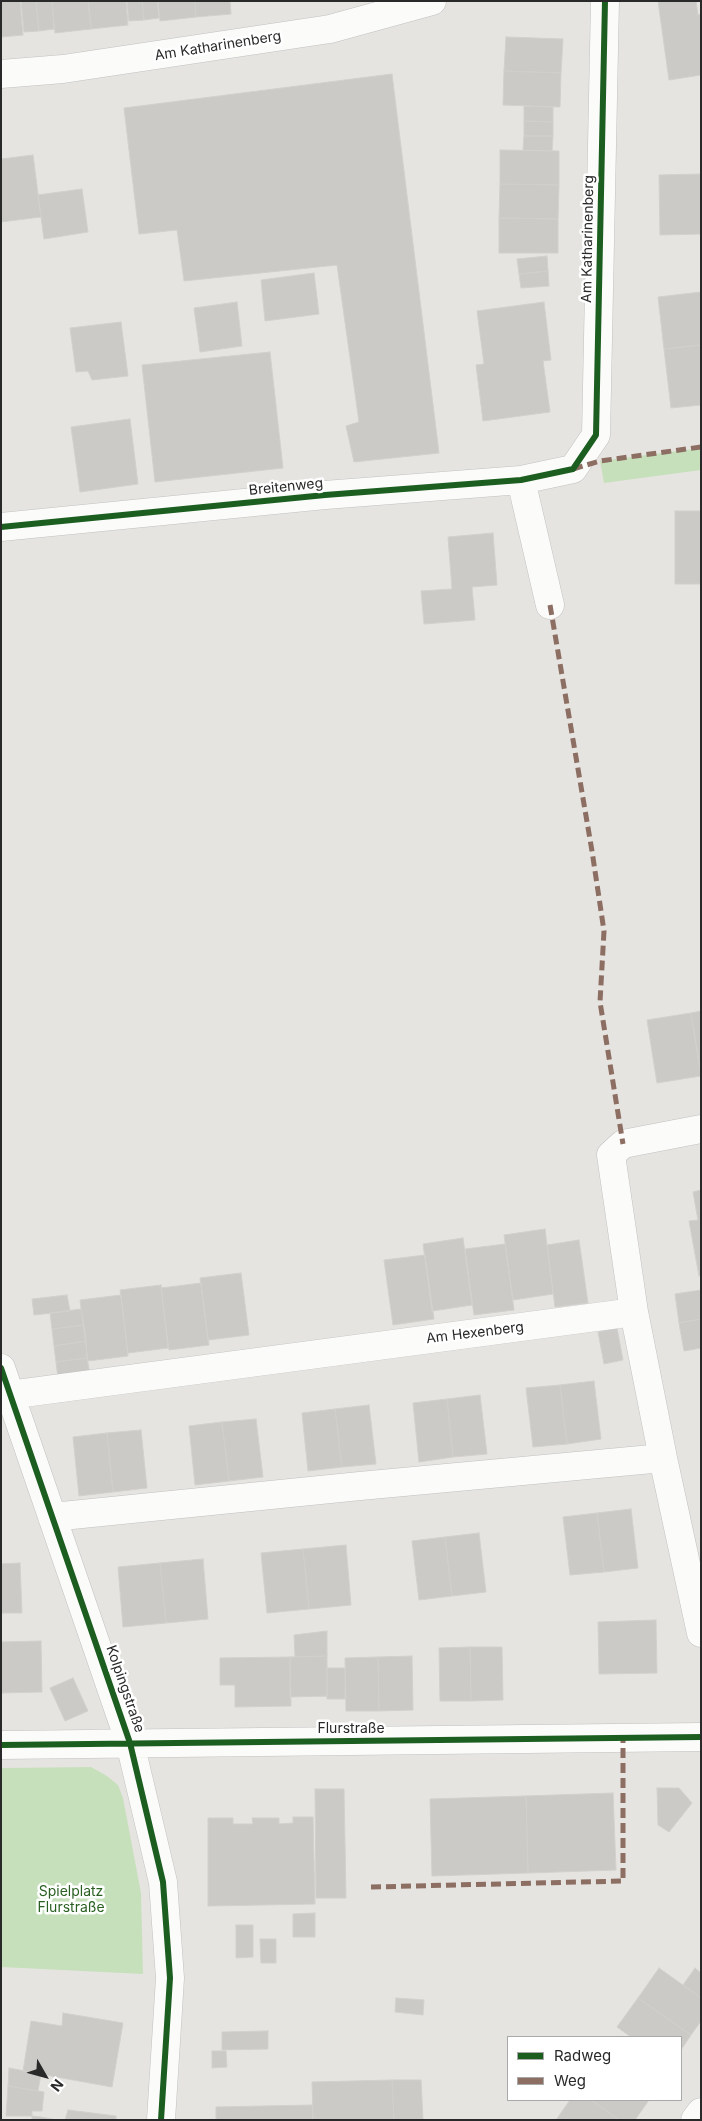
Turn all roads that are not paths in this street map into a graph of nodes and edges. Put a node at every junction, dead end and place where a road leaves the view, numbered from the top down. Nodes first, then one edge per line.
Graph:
1 (432, 1) edge
2 (605, 1) edge
3 (1, 74) edge
4 (573, 469) joint
5 (521, 480) junction
6 (1, 527) edge
7 (550, 605) dead end
8 (701, 1129) edge
9 (634, 1312) junction
10 (1, 1368) edge
11 (6, 1396) edge
12 (663, 1458) junction
13 (52, 1517) junction
14 (701, 1633) edge
15 (701, 1737) edge
16 (130, 1744) junction
17 (1, 1745) edge
18 (701, 2112) edge
19 (161, 2120) edge
20 (695, 2120) edge

1 - 3 street, Am Katharinenberg
2 - 4 street, Am Katharinenberg
4 - 5 street, Breitenweg
5 - 6 street, Breitenweg
5 - 7 street
8 - 9 street
9 - 11 street, Am Hexenberg
9 - 12 street
10 - 11 street, Kolpingstraße
11 - 13 street, Kolpingstraße
12 - 13 street
12 - 14 street
13 - 16 street, Kolpingstraße
15 - 16 street, Flurstraße
16 - 17 street, Flurstraße
16 - 19 street, Kolpingstraße
18 - 20 street

